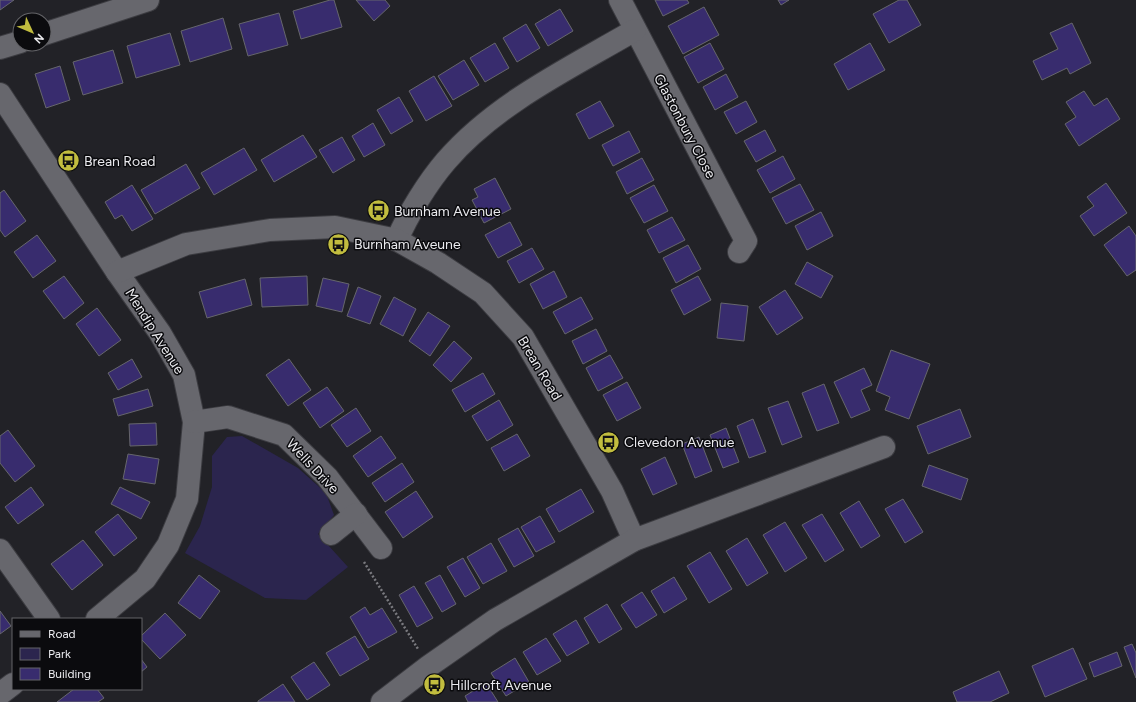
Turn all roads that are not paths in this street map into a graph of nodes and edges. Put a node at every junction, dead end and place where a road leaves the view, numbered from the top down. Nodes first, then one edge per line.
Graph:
1 (148, 0) edge
2 (620, 0) edge
3 (635, 30) junction
4 (52, 31) edge
5 (12, 44) edge
6 (0, 48) edge
7 (0, 94) edge
8 (397, 240) junction
9 (739, 252) dead end
10 (117, 272) junction
11 (194, 422) junction
12 (884, 447) dead end
13 (356, 514) junction
14 (331, 534) dead end
15 (634, 540) junction
16 (381, 548) road end
17 (0, 550) edge
18 (48, 618) edge
19 (98, 618) edge
20 (12, 685) edge
21 (0, 694) edge
22 (382, 702) edge

1 - 4 street
2 - 3 street, Glastonbury Close
3 - 8 street
3 - 9 street, Glastonbury Close
5 - 6 street
7 - 10 street, Mendip Avenue
8 - 10 street, Brean Road
8 - 15 street, Brean Road
10 - 11 street, Mendip Avenue
11 - 13 street, Wells Drive
11 - 19 street, Mendip Avenue
12 - 15 street
13 - 14 street
13 - 16 street, Wells Drive
15 - 22 street
17 - 18 street
20 - 21 street

